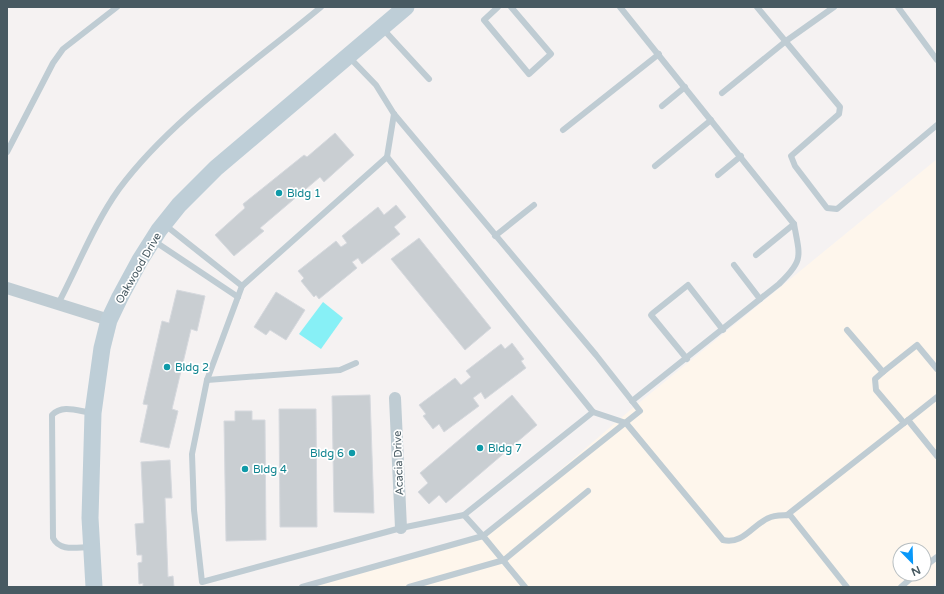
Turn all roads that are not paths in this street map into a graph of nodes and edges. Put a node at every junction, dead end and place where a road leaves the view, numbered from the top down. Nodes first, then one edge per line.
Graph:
1 (117, 7) edge
2 (321, 7) edge
3 (406, 7) edge
4 (511, 7) edge
5 (620, 7) edge
6 (757, 7) edge
7 (834, 7) edge
8 (898, 7) edge
9 (495, 8) edge
10 (382, 27) junction
11 (786, 41) junction
12 (658, 54) junction
13 (348, 56) junction
14 (937, 60) edge
15 (429, 79) dead end
16 (685, 87) junction
17 (722, 93) dead end
18 (662, 106) dead end
19 (394, 114) junction
20 (711, 120) junction
21 (937, 125) edge
22 (563, 130) dead end
23 (7, 152) edge
24 (741, 156) junction
25 (387, 157) junction
26 (655, 166) dead end
27 (718, 176) dead end
28 (534, 205) dead end
29 (164, 224) junction
30 (794, 224) junction
31 (495, 236) junction
32 (153, 240) junction
33 (756, 255) dead end
34 (734, 266) dead end
35 (242, 286) junction
36 (7, 288) edge
37 (238, 297) junction
38 (760, 299) junction
39 (58, 304) junction
40 (109, 320) junction
41 (723, 330) junction
42 (847, 330) dead end
43 (687, 359) junction
44 (356, 363) dead end
45 (937, 369) edge
46 (883, 372) junction
47 (207, 380) junction
48 (937, 397) edge
49 (395, 398) dead end
50 (632, 401) junction
51 (593, 412) junction
52 (93, 413) junction
53 (906, 422) junction
54 (626, 423) junction
55 (937, 456) edge
56 (588, 491) dead end
57 (464, 515) junction
58 (787, 515) junction
59 (401, 528) junction
60 (483, 536) junction
61 (91, 547) junction
62 (504, 560) junction
63 (203, 585) edge
64 (94, 587) edge
65 (302, 587) edge
66 (409, 587) edge
67 (525, 587) edge
68 (847, 587) edge

1 - 23 lane
2 - 39 lane
3 - 10 street, Oakwood Drive
4 - 9 lane
5 - 12 lane
6 - 11 lane
7 - 11 lane
8 - 14 lane
10 - 13 street, Oakwood Drive
10 - 15 lane
11 - 17 lane
11 - 21 lane
12 - 16 lane
12 - 22 lane
13 - 19 lane
13 - 29 street, Oakwood Drive
16 - 18 lane
16 - 20 lane
19 - 25 lane
19 - 31 lane
20 - 24 lane
20 - 26 lane
24 - 27 lane
24 - 30 lane
25 - 35 lane
25 - 51 lane
28 - 31 lane
29 - 32 street, Oakwood Drive
29 - 35 lane
30 - 33 lane
30 - 38 lane
31 - 50 lane
32 - 37 lane
32 - 40 street, Oakwood Drive
34 - 38 lane
35 - 37 lane
36 - 39 street
37 - 47 lane
38 - 41 lane
39 - 40 street
40 - 52 street, Oakwood Drive
41 - 43 lane
41 - 43 lane
42 - 46 lane
43 - 50 lane
44 - 47 lane
45 - 46 lane
46 - 53 lane
47 - 63 lane
48 - 53 lane
49 - 59 street, Acacia Drive
50 - 54 lane
51 - 54 lane
51 - 57 lane
52 - 61 street, Oakwood Drive
52 - 61 lane
53 - 55 lane
53 - 58 lane
54 - 58 lane
54 - 60 lane
56 - 62 lane
57 - 59 lane
57 - 60 lane
58 - 68 lane
59 - 63 lane
60 - 62 lane
60 - 65 lane
61 - 64 street, Oakwood Drive
62 - 66 lane
62 - 67 lane

